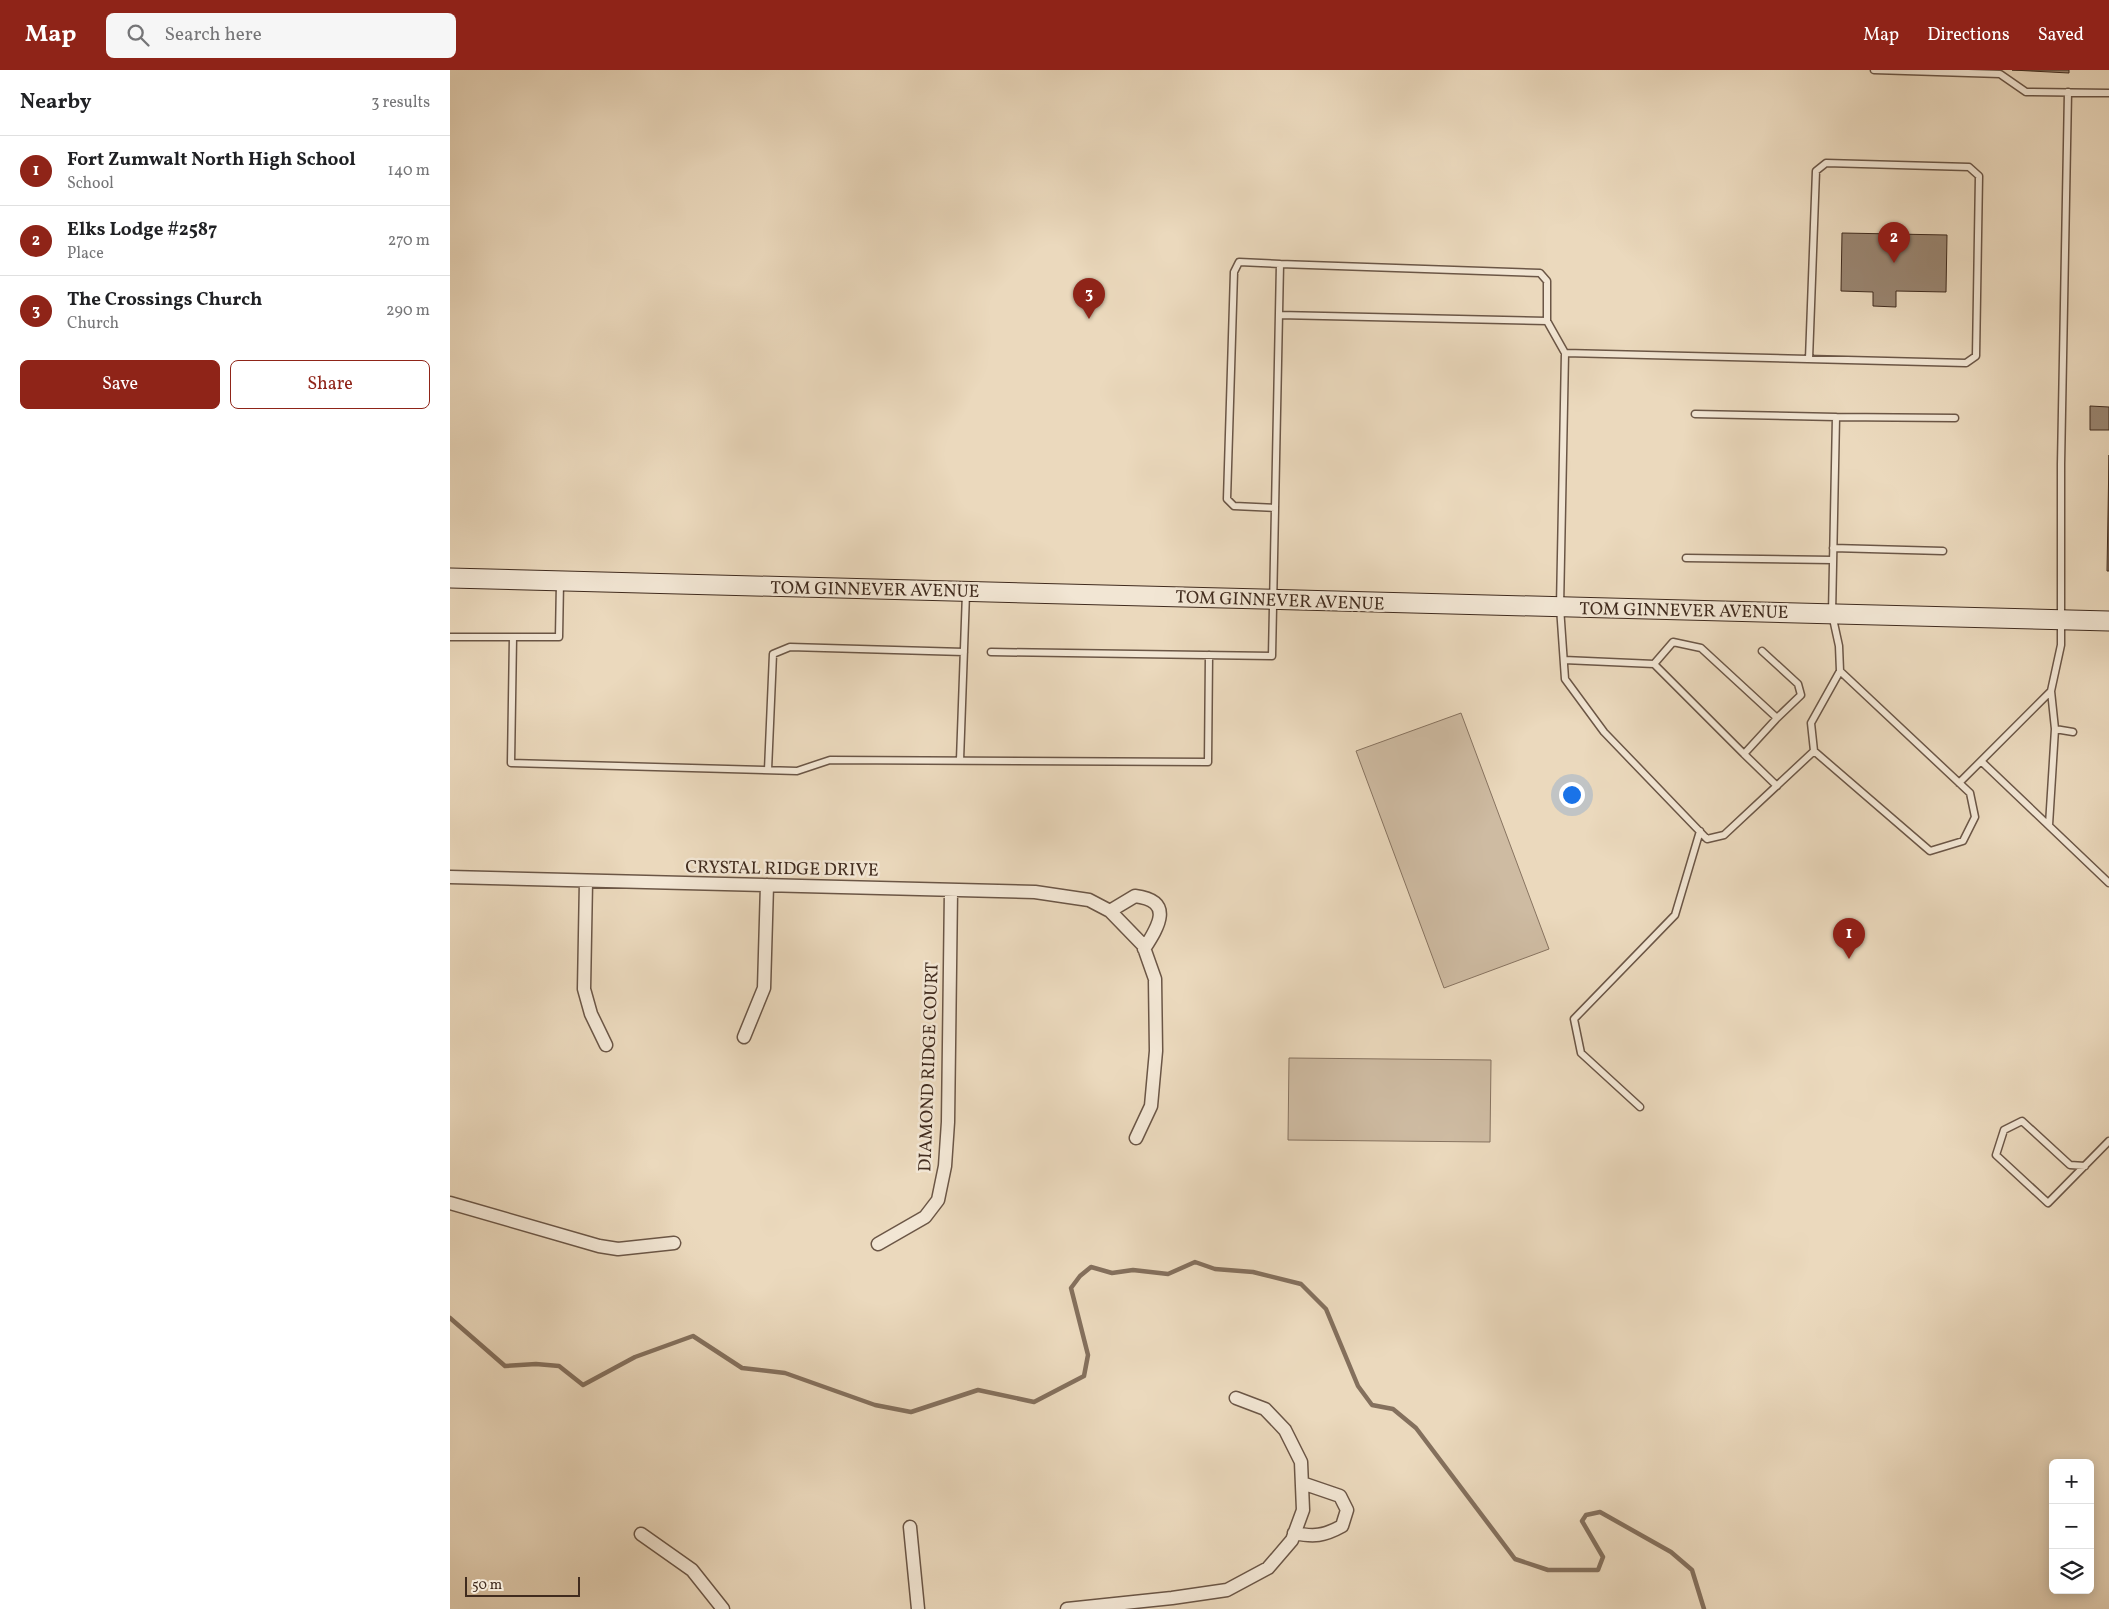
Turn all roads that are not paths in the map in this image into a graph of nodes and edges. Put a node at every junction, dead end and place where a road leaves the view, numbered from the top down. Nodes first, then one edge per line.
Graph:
1 (1874, 70) edge
2 (1890, 71) edge
3 (2068, 92) junction
4 (2109, 93) edge
5 (1280, 264) junction
6 (1279, 315) junction
7 (1547, 321) junction
8 (1565, 353) junction
9 (1810, 359) junction
10 (1695, 414) dead end
11 (1836, 417) junction
12 (1955, 418) dead end
13 (1276, 508) junction
14 (1833, 548) junction
15 (1944, 551) dead end
16 (1686, 558) dead end
17 (1833, 560) junction
18 (450, 578) edge
19 (560, 581) junction
20 (966, 592) junction
21 (1274, 599) junction
22 (1560, 607) junction
23 (1832, 614) junction
24 (2060, 620) junction
25 (2109, 621) edge
26 (450, 637) edge
27 (513, 637) junction
28 (1762, 651) dead end
29 (964, 652) junction
30 (991, 652) dead end
31 (1209, 655) junction
32 (1564, 660) junction
33 (1654, 664) junction
34 (1840, 671) junction
35 (2051, 691) junction
36 (1777, 718) junction
37 (2055, 729) junction
38 (2073, 732) dead end
39 (1814, 751) junction
40 (1744, 754) junction
41 (960, 760) junction
42 (1981, 761) junction
43 (768, 770) junction
44 (1960, 783) junction
45 (1777, 786) junction
46 (2049, 825) junction
47 (1700, 831) junction
48 (450, 877) edge
49 (586, 881) junction
50 (2109, 883) edge
51 (766, 885) junction
52 (951, 890) junction
53 (1110, 911) junction
54 (1144, 949) junction
55 (744, 1037) dead end
56 (606, 1045) dead end
57 (1640, 1107) dead end
58 (1136, 1138) dead end
59 (2109, 1141) edge
60 (2085, 1166) junction
61 (450, 1203) edge
62 (674, 1243) dead end
63 (878, 1244) dead end
64 (1236, 1398) dead end
65 (1302, 1483) junction
66 (910, 1527) dead end
67 (1294, 1533) junction
68 (641, 1534) dead end
69 (1085, 1608) edge
70 (723, 1609) edge
71 (918, 1609) edge
72 (1067, 1609) edge

1 - 2 lane
2 - 3 lane
3 - 4 lane
3 - 24 lane
5 - 6 lane
5 - 7 lane
5 - 13 lane
6 - 7 lane
6 - 13 lane
7 - 8 lane
8 - 9 lane
8 - 22 lane
9 - 9 lane
10 - 11 lane
11 - 12 lane
11 - 14 lane
13 - 21 lane
14 - 15 lane
14 - 17 lane
16 - 17 lane
17 - 23 lane
18 - 19 main road, TOM GINNEVER AVENUE
19 - 20 main road, TOM GINNEVER AVENUE
19 - 27 lane
20 - 21 main road, TOM GINNEVER AVENUE
20 - 29 lane
21 - 22 main road, TOM GINNEVER AVENUE
21 - 31 lane
22 - 23 main road, TOM GINNEVER AVENUE
22 - 32 lane
23 - 24 main road, TOM GINNEVER AVENUE
23 - 34 lane
24 - 25 main road, TOM GINNEVER AVENUE
24 - 35 lane
26 - 27 lane
27 - 43 lane
28 - 36 lane
29 - 41 lane
29 - 43 lane
30 - 31 lane
31 - 41 lane
32 - 33 lane
32 - 47 lane
33 - 36 lane
33 - 40 lane
34 - 39 lane
34 - 44 lane
35 - 37 lane
35 - 42 lane
36 - 40 lane
37 - 38 lane
37 - 46 lane
39 - 44 lane
39 - 45 lane
40 - 45 lane
41 - 43 lane
42 - 44 lane
42 - 46 lane
45 - 47 lane
46 - 50 lane
47 - 57 lane
48 - 49 street, CRYSTAL RIDGE DRIVE
49 - 51 street, CRYSTAL RIDGE DRIVE
49 - 56 street
51 - 52 street, CRYSTAL RIDGE DRIVE
51 - 55 street
52 - 53 street, CRYSTAL RIDGE DRIVE
52 - 63 street, DIAMOND RIDGE COURT
53 - 54 street, CRYSTAL RIDGE DRIVE
53 - 54 street
54 - 58 street, CRYSTAL RIDGE DRIVE
59 - 60 lane
60 - 60 lane
61 - 62 street
64 - 65 street
65 - 67 street
65 - 67 street
66 - 71 street
67 - 69 street
68 - 70 street
69 - 72 street

